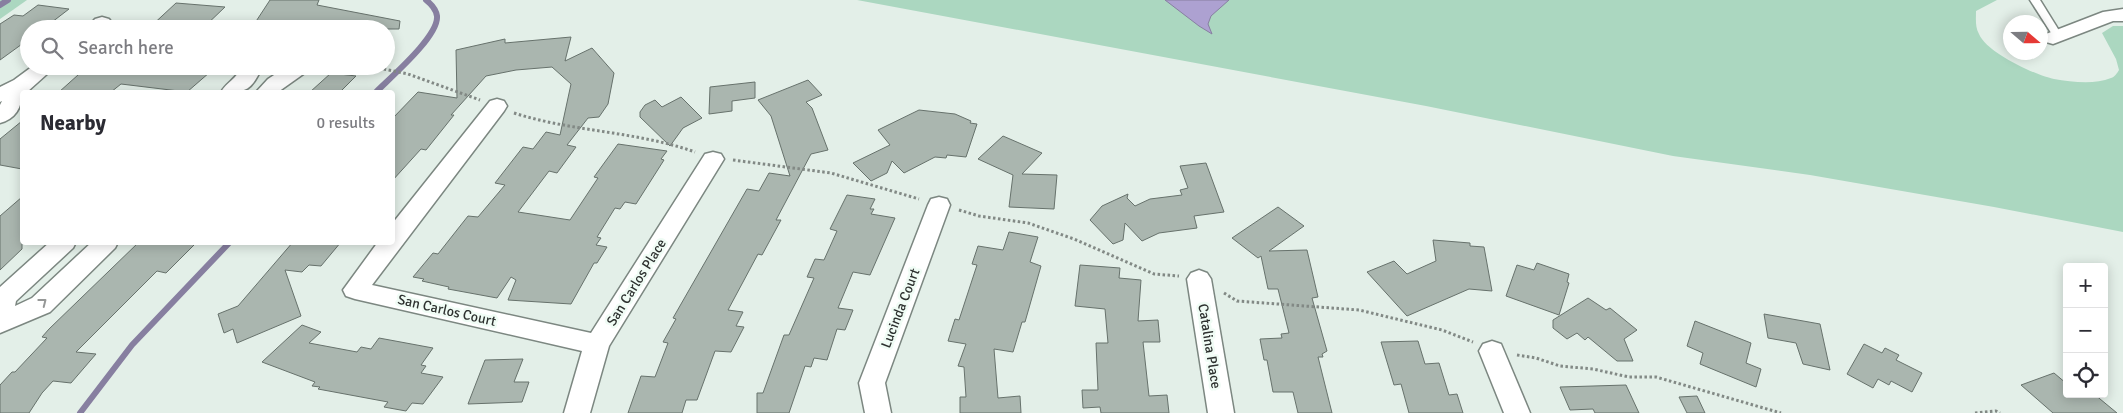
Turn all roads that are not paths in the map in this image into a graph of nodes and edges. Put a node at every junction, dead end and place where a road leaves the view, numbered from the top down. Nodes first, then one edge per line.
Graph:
1 (2035, 0) edge
2 (2123, 16) edge
3 (2056, 38) joint
4 (35, 75) edge
5 (248, 75) edge
6 (288, 75) edge
7 (21, 86) junction
8 (234, 90) edge
9 (268, 90) edge
10 (0, 95) edge
11 (497, 106) road end
12 (0, 116) edge
13 (713, 159) road end
14 (939, 205) road end
15 (395, 238) edge
16 (62, 245) edge
17 (104, 245) edge
18 (390, 245) edge
19 (1198, 278) road end
20 (0, 317) edge
21 (0, 323) edge
22 (597, 344) junction
23 (1492, 351) road end
24 (577, 413) edge
25 (878, 413) edge
26 (1220, 413) edge
27 (1517, 413) edge

1 - 3 lane
2 - 3 street
4 - 7 street
5 - 8 street
6 - 9 street
7 - 10 street
7 - 12 street
11 - 15 street, San Carlos Court
13 - 22 street, San Carlos Place
14 - 25 street, Lucinda Court
16 - 20 street
21 -> 17 street
18 - 22 street, San Carlos Court
19 - 26 street, Catalina Place
22 - 24 street, San Carlos Place
23 - 27 street

